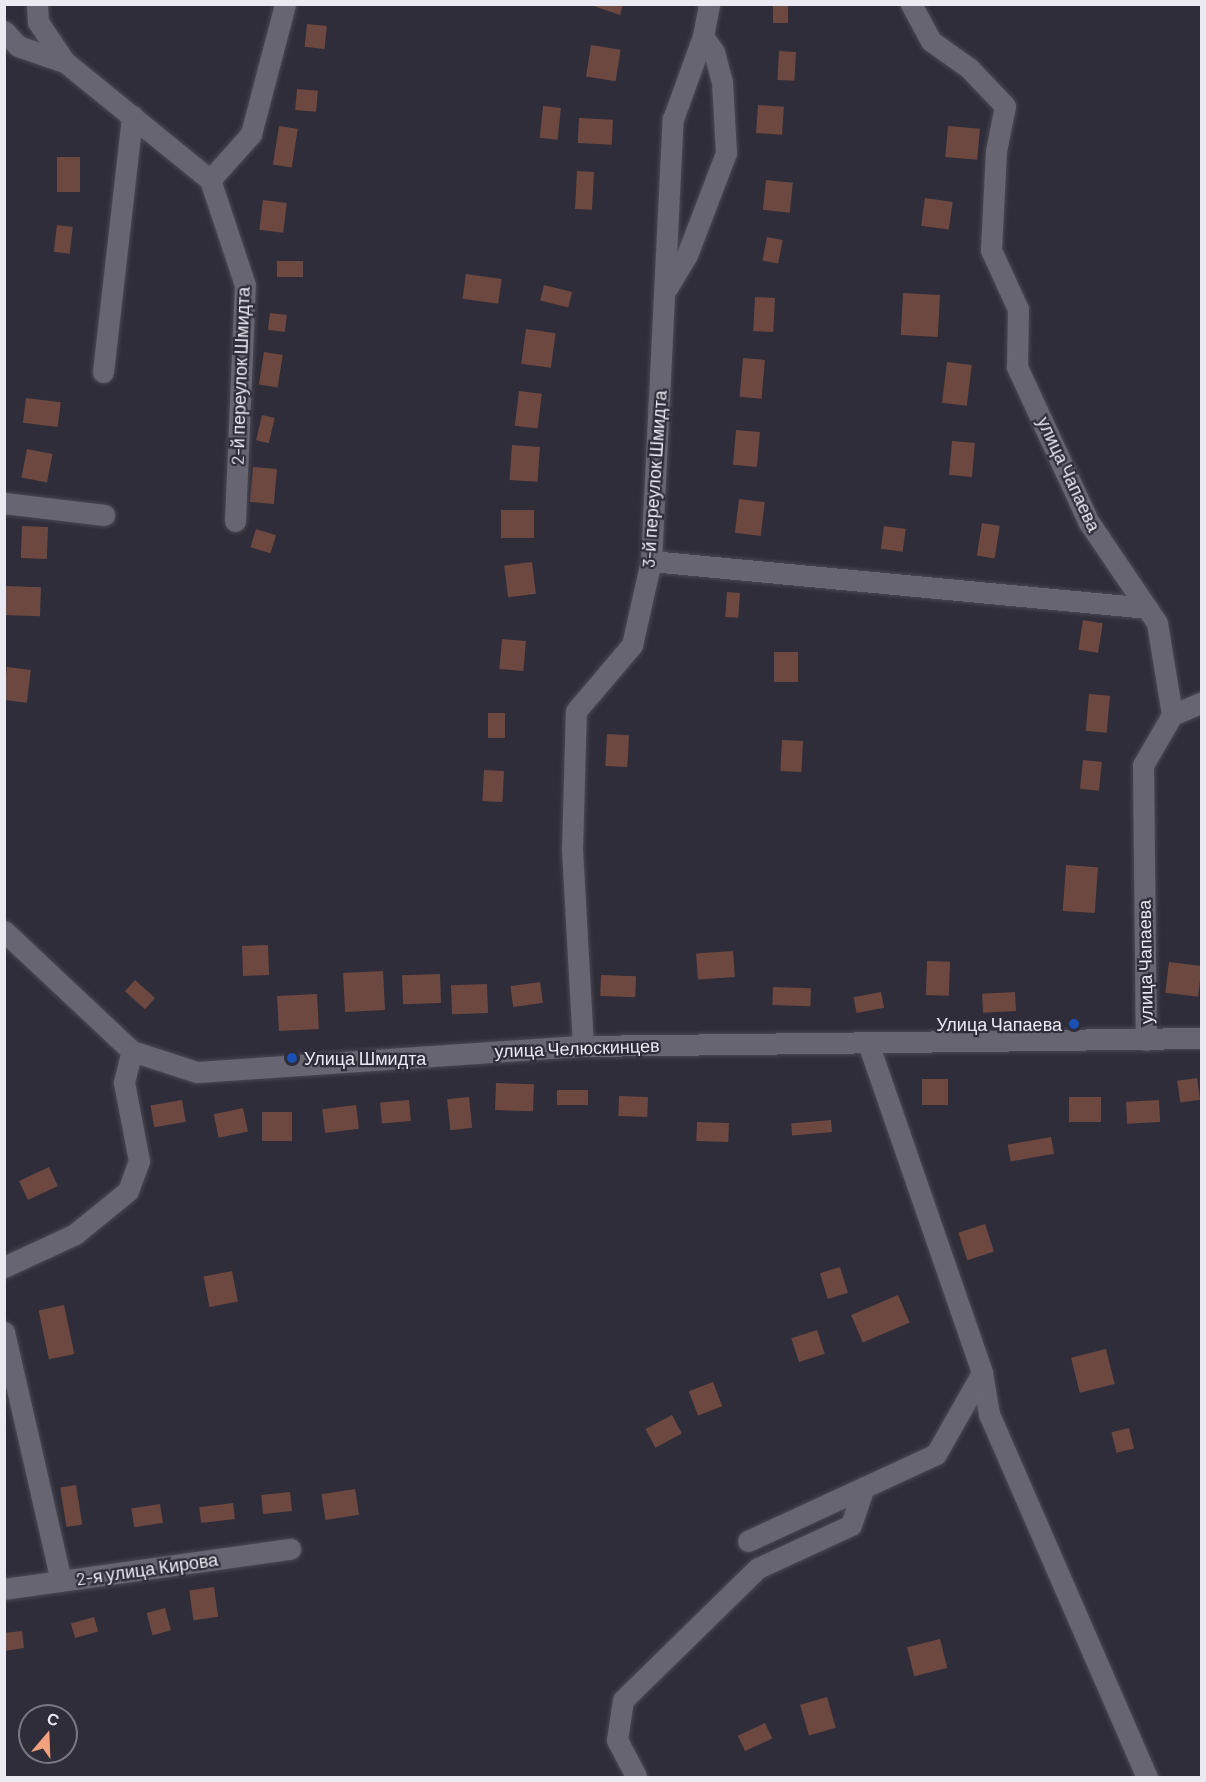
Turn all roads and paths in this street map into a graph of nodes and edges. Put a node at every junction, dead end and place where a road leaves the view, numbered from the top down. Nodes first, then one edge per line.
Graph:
1 (37, 4) edge
2 (285, 4) edge
3 (709, 4) edge
4 (911, 4) edge
5 (4, 32) edge
6 (704, 36) junction
7 (65, 62) junction
8 (132, 116) junction
9 (210, 180) junction
10 (666, 289) dead end
11 (104, 372) dead end
12 (4, 502) edge
13 (104, 515) dead end
14 (235, 521) dead end
15 (651, 561) junction
16 (1147, 608) junction
17 (1202, 702) edge
18 (1172, 715) junction
19 (4, 931) edge
20 (1202, 1038) edge
21 (1146, 1040) junction
22 (868, 1043) junction
23 (583, 1046) junction
24 (132, 1051) junction
25 (4, 1267) edge
26 (4, 1332) edge
27 (982, 1373) junction
28 (864, 1487) junction
29 (747, 1541) dead end
30 (290, 1549) dead end
31 (61, 1581) junction
32 (4, 1589) edge
33 (636, 1776) dead end
34 (1147, 1778) edge

1 - 7 street
2 - 9 street
3 - 6 street, 3-й переулок Шмидта
4 - 16 street, улица Чапаева
5 - 7 street
6 - 10 street
6 - 15 street, 3-й переулок Шмидта
7 - 8 street
8 - 9 street
8 - 11 street
9 - 14 street, 2-й переулок Шмидта
12 - 13 street
15 - 16 street
15 - 23 street, 3-й переулок Шмидта
16 - 18 street, улица Чапаева
17 - 18 street
18 - 21 street, улица Чапаева
19 - 24 street, улица Челюскинцев
20 - 21 street, улица Челюскинцев
21 - 22 street, улица Челюскинцев
22 - 23 street, улица Челюскинцев
22 - 27 street
23 - 24 street, улица Челюскинцев
24 - 25 street
26 - 31 street
27 - 28 street
27 - 34 street
28 - 29 street
28 - 33 street
30 - 31 street, 2-я улица Кирова
31 - 32 street, 2-я улица Кирова

